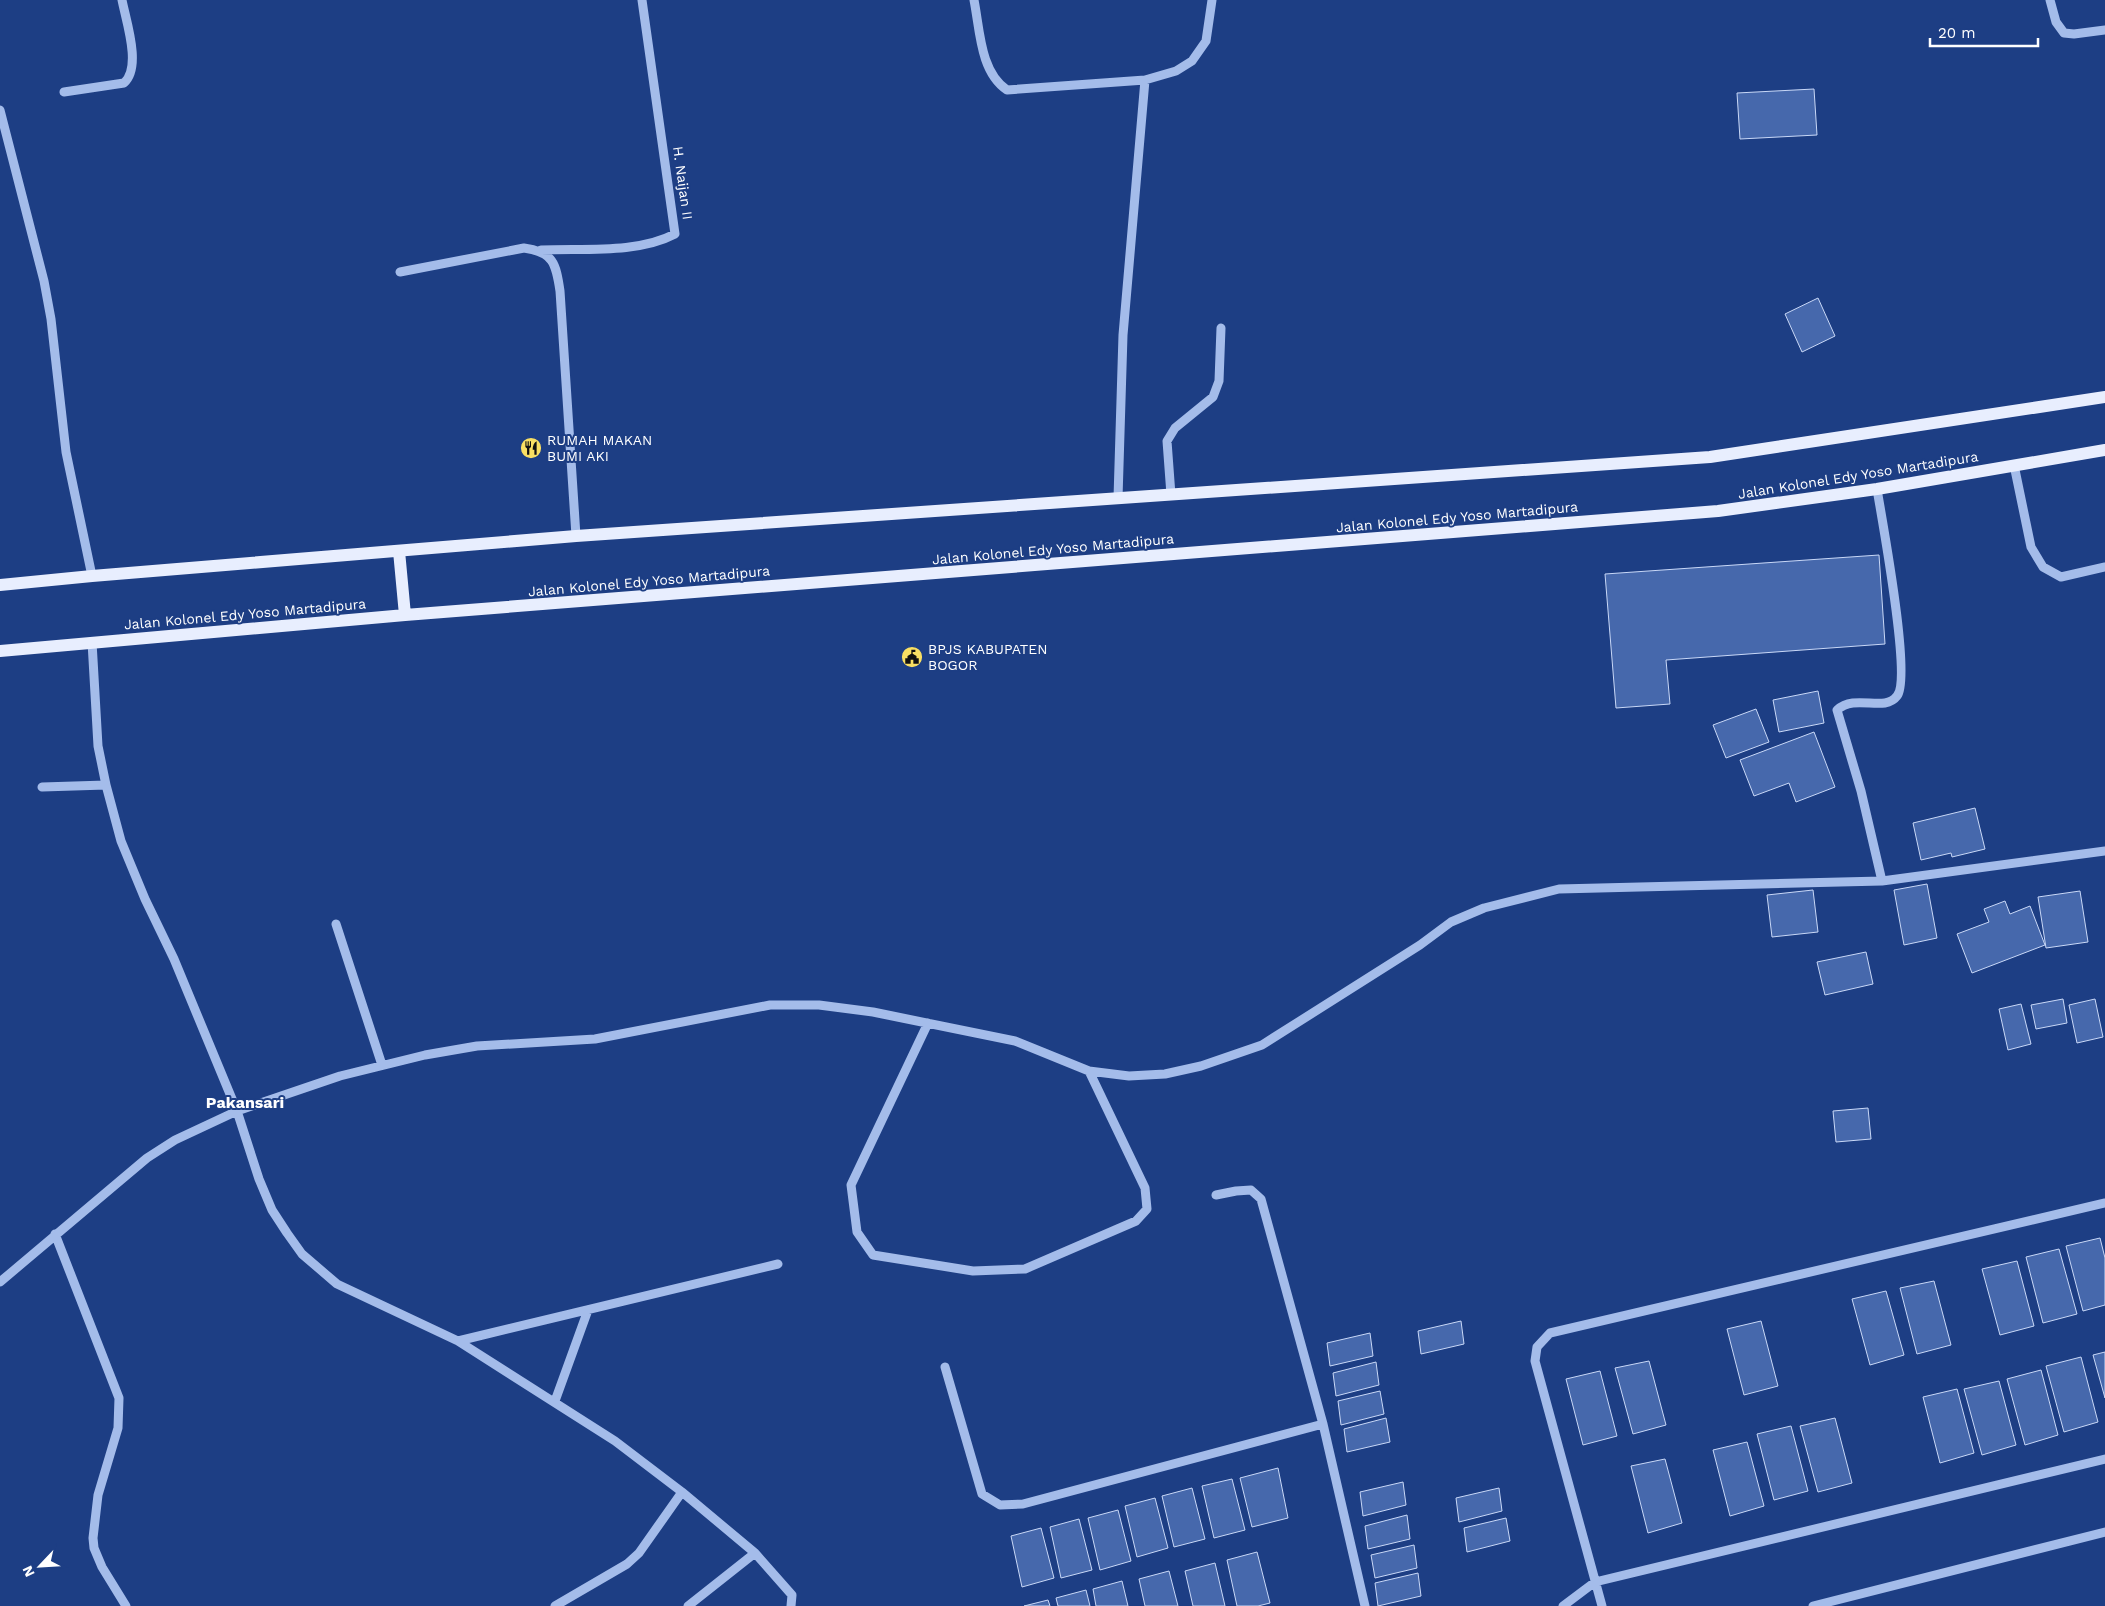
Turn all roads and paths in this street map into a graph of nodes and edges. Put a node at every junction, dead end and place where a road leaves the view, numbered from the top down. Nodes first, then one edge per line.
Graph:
1 (122, 0) edge
2 (642, 0) edge
3 (974, 0) edge
4 (1212, 0) edge
5 (2050, 0) edge
6 (2105, 30) edge
7 (1145, 80) junction
8 (64, 92) dead end
9 (0, 110) edge
10 (541, 250) junction
11 (400, 272) dead end
12 (1221, 328) dead end
13 (2105, 397) edge
14 (2105, 450) edge
15 (2014, 465) junction
16 (1878, 489) junction
17 (1171, 495) junction
18 (1118, 498) junction
19 (576, 536) junction
20 (400, 551) junction
21 (2105, 566) edge
22 (92, 576) junction
23 (0, 585) edge
24 (405, 616) junction
25 (92, 642) junction
26 (0, 651) edge
27 (106, 785) junction
28 (42, 787) dead end
29 (2105, 851) edge
30 (1882, 881) junction
31 (336, 924) dead end
32 (928, 1023) junction
33 (382, 1065) junction
34 (1089, 1071) junction
35 (237, 1111) junction
36 (1216, 1195) dead end
37 (2105, 1203) edge
38 (55, 1234) junction
39 (778, 1264) dead end
40 (0, 1282) edge
41 (588, 1310) junction
42 (458, 1341) junction
43 (945, 1367) dead end
44 (555, 1401) junction
45 (1323, 1424) junction
46 (2105, 1459) edge
47 (682, 1492) junction
48 (2105, 1532) edge
49 (755, 1553) junction
50 (1595, 1582) junction
51 (126, 1606) edge
52 (554, 1606) edge
53 (688, 1606) edge
54 (791, 1606) edge
55 (1365, 1606) edge
56 (1563, 1606) edge
57 (1602, 1606) edge
58 (1813, 1606) edge

1 - 8 street
2 - 10 street, H. Naijan II
3 - 7 street
4 - 7 street
5 - 6 street
7 - 18 street
9 - 22 street
10 - 11 street
10 - 19 street
12 - 17 street
13 - 17 main road
14 - 15 main road, Jalan Kolonel Edy Yoso Martadipura
15 - 16 main road, Jalan Kolonel Edy Yoso Martadipura
15 - 21 street
16 - 24 main road, Jalan Kolonel Edy Yoso Martadipura
16 - 30 street
17 - 18 main road
18 - 19 main road
19 - 20 main road
20 - 22 main road
20 - 24 main road
22 - 23 main road
24 - 25 main road, Jalan Kolonel Edy Yoso Martadipura
25 - 26 main road, Jalan Kolonel Edy Yoso Martadipura
25 - 27 street
27 - 28 street
27 - 35 street
29 - 30 street
30 - 34 street
31 - 33 street
32 - 33 street
32 - 34 street
32 - 34 street
33 - 35 street
35 - 38 street
35 - 42 street
36 - 45 street
37 - 50 street
38 - 40 street
38 - 51 street
39 - 41 street
41 - 42 street
41 - 44 street
42 - 44 street
43 - 45 street
44 - 47 street
45 - 55 street
46 - 50 street
47 - 49 street
47 - 52 street
48 - 58 street
49 - 53 street
49 - 54 street
50 - 56 street
50 - 57 street

